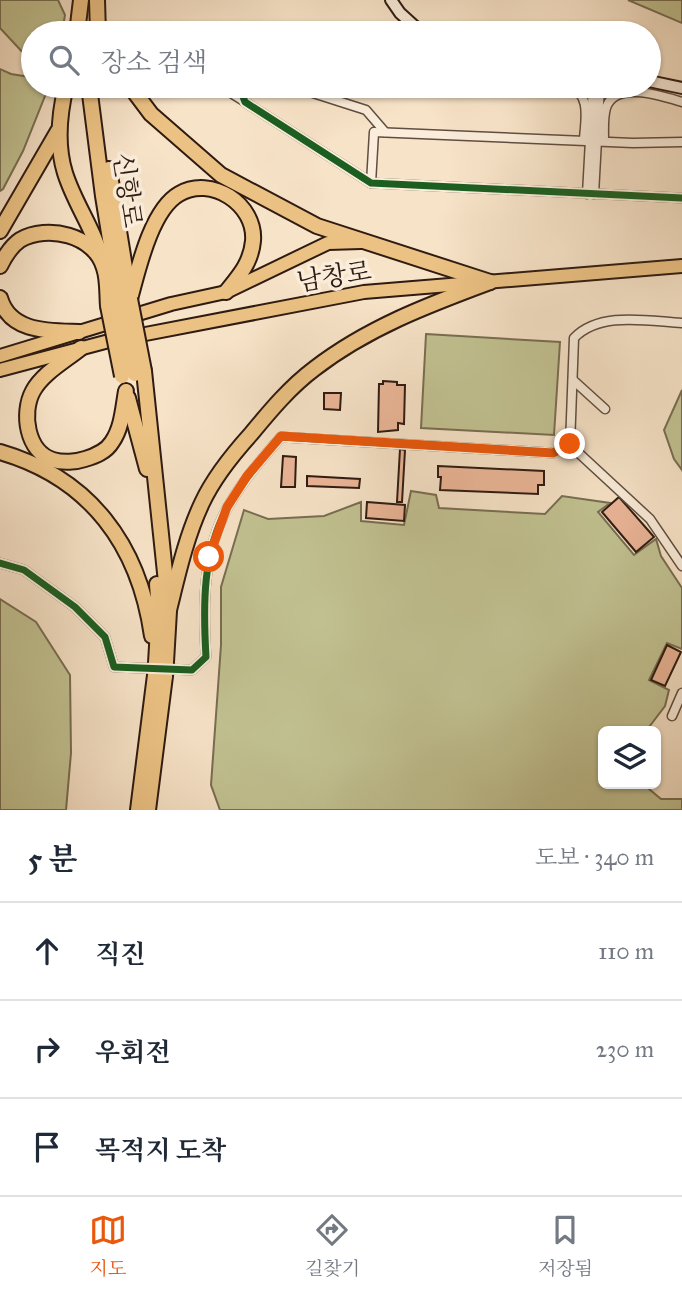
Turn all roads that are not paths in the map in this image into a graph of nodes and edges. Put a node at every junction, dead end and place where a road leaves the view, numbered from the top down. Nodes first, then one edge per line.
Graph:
1 (83, 0) edge
2 (97, 0) edge
3 (391, 0) edge
4 (79, 21) edge
5 (92, 21) edge
6 (96, 21) edge
7 (409, 21) edge
8 (661, 83) edge
9 (682, 88) edge
10 (64, 98) edge
11 (91, 98) edge
12 (101, 98) edge
13 (139, 98) edge
14 (239, 98) edge
15 (244, 98) edge
16 (328, 98) edge
17 (583, 98) edge
18 (593, 98) edge
19 (599, 98) edge
20 (613, 98) edge
21 (661, 98) edge
22 (245, 102) junction
23 (682, 102) edge
24 (58, 131) junction
25 (385, 132) junction
26 (594, 141) junction
27 (682, 142) edge
28 (371, 183) junction
29 (591, 194) junction
30 (682, 198) edge
31 (0, 231) edge
32 (366, 242) junction
33 (0, 266) edge
34 (682, 266) edge
35 (104, 267) junction
36 (490, 282) junction
37 (226, 292) junction
38 (0, 298) edge
39 (120, 302) junction
40 (682, 323) edge
41 (79, 332) junction
42 (81, 348) junction
43 (0, 356) edge
44 (0, 370) edge
45 (132, 378) junction
46 (573, 380) junction
47 (605, 409) dead end
48 (570, 444) junction
49 (0, 452) edge
50 (0, 564) edge
51 (682, 566) edge
52 (169, 610) junction
53 (160, 668) junction
54 (682, 693) edge
55 (672, 716) dead end
56 (142, 809) edge

1 - 4 highway
1 - 5 highway
2 - 6 highway
3 - 7 main road
8 - 9 main road
10 - 24 highway
11 - 39 highway, 신항로
12 - 39 highway, 신항로
13 - 32 highway
14 - 22 street
15 - 22 street
16 - 25 street
17 - 26 street
18 - 26 street
19 - 26 street
20 - 26 street
21 - 23 street
22 - 28 street
24 - 31 highway
24 - 35 highway
25 - 26 street
25 - 28 street
26 - 27 street
26 - 29 street
28 - 29 street
29 - 30 street
32 - 36 highway
32 - 37 main road
33 - 35 highway
34 - 36 main road, 남창로
35 - 39 highway
36 - 42 main road, 남창로
36 - 52 highway
37 - 39 highway
37 - 41 main road
38 - 41 highway
39 - 45 highway, bridge
40 - 46 street
41 - 43 main road
42 - 44 main road, 남창로
42 - 45 highway
45 - 52 highway
45 - 53 highway
46 - 47 street
46 - 48 street
48 - 50 street
48 - 51 street
49 - 53 highway
52 - 53 highway
53 - 56 highway
54 - 55 street

